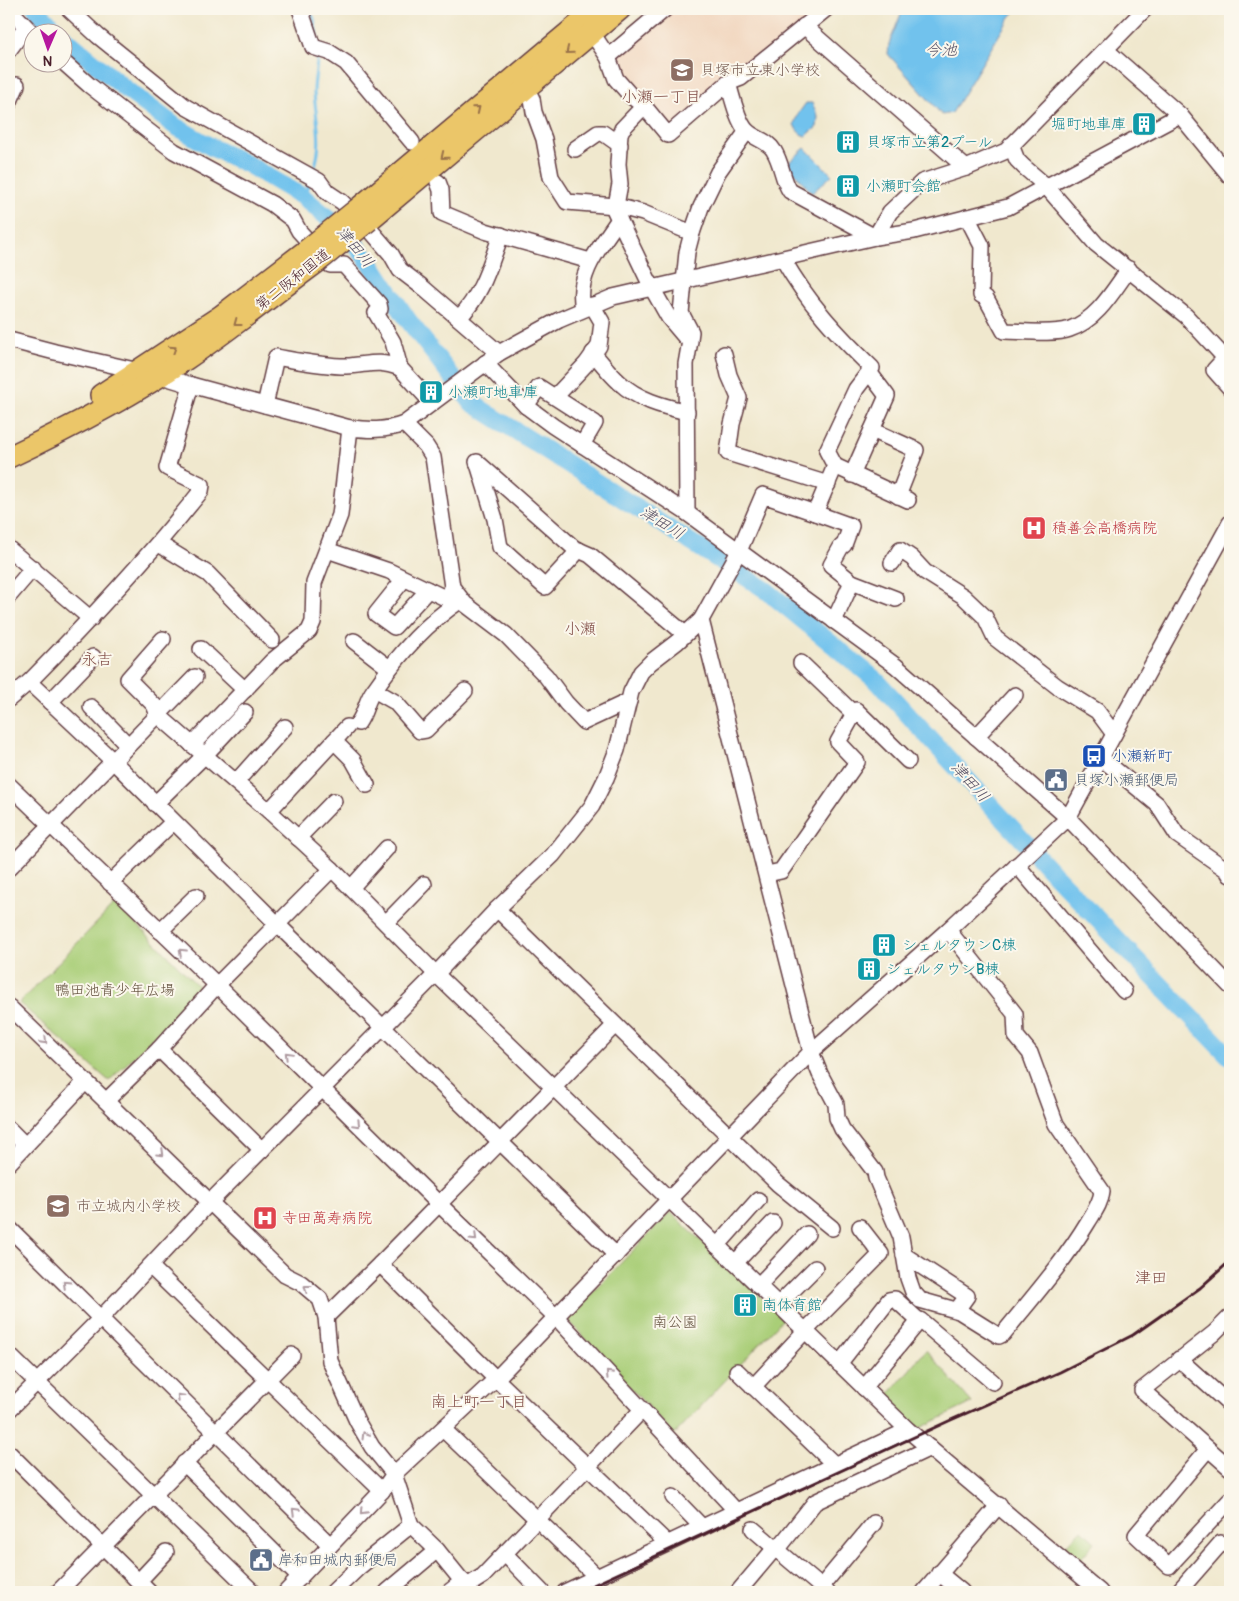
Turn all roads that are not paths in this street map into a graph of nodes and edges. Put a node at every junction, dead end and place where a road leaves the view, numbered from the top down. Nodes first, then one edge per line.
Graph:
1 (9, 9) edge
2 (69, 9) edge
3 (300, 9) edge
4 (620, 9) edge
5 (665, 9) edge
6 (826, 9) edge
7 (1145, 9) edge
8 (594, 10) edge
9 (22, 23) edge
10 (804, 26) junction
11 (592, 32) junction
12 (22, 37) edge
13 (9, 50) edge
14 (1106, 50) junction
15 (608, 57) junction
16 (72, 70) edge
17 (728, 83) junction
18 (17, 86) dead end
19 (526, 87) junction
20 (9, 103) edge
21 (644, 106) junction
22 (1180, 114) junction
23 (747, 132) junction
24 (412, 142) dead end
25 (620, 145) junction
26 (1011, 145) junction
27 (575, 149) dead end
28 (966, 168) junction
29 (1230, 176) edge
30 (438, 182) dead end
31 (1046, 186) junction
32 (618, 212) junction
33 (364, 214) junction
34 (967, 217) junction
35 (692, 233) junction
36 (501, 236) junction
37 (875, 237) junction
38 (312, 256) junction
39 (783, 259) junction
40 (590, 261) junction
41 (1129, 269) junction
42 (685, 280) junction
43 (652, 288) junction
44 (588, 307) junction
45 (459, 318) junction
46 (9, 340) edge
47 (690, 341) junction
48 (498, 353) junction
49 (593, 353) junction
50 (724, 354) dead end
51 (485, 364) junction
52 (400, 368) junction
53 (140, 370) junction
54 (869, 372) junction
55 (161, 376) junction
56 (191, 385) junction
57 (1230, 388) edge
58 (555, 397) junction
59 (432, 403) junction
60 (265, 405) junction
61 (526, 406) junction
62 (687, 412) junction
63 (404, 424) junction
64 (350, 428) junction
65 (872, 430) junction
66 (9, 441) edge
67 (582, 445) junction
68 (9, 457) edge
69 (835, 466) junction
70 (852, 475) junction
71 (828, 484) junction
72 (687, 513) junction
73 (816, 513) junction
74 (1230, 523) edge
75 (159, 544) junction
76 (9, 549) edge
77 (327, 550) junction
78 (579, 550) junction
79 (739, 551) junction
80 (892, 563) dead end
81 (33, 568) junction
82 (404, 579) junction
83 (852, 582) junction
84 (428, 590) junction
85 (458, 595) junction
86 (9, 596) edge
87 (896, 599) dead end
88 (91, 619) junction
89 (702, 620) junction
90 (834, 620) junction
91 (686, 634) junction
92 (163, 639) dead end
93 (272, 640) dead end
94 (354, 641) dead end
95 (201, 649) dead end
96 (93, 656) dead end
97 (801, 663) dead end
98 (389, 668) junction
99 (195, 677) dead end
100 (29, 682) junction
101 (246, 690) junction
102 (374, 690) junction
103 (466, 691) dead end
104 (1015, 695) dead end
105 (9, 699) edge
106 (629, 701) junction
107 (50, 702) junction
108 (91, 707) dead end
109 (857, 709) junction
110 (245, 712) dead end
111 (158, 715) junction
112 (285, 727) dead end
113 (1114, 734) junction
114 (976, 737) junction
115 (334, 742) junction
116 (128, 745) junction
117 (192, 745) junction
118 (204, 756) junction
119 (1101, 758) junction
120 (113, 761) junction
121 (908, 761) dead end
122 (236, 782) junction
123 (367, 785) dead end
124 (11, 792) edge
125 (334, 801) dead end
126 (155, 804) junction
127 (269, 811) junction
128 (1068, 818) junction
129 (174, 822) junction
130 (51, 826) junction
131 (298, 838) junction
132 (387, 848) dead end
133 (1017, 865) junction
134 (9, 868) edge
135 (332, 869) junction
136 (766, 874) junction
137 (1230, 875) edge
138 (110, 883) junction
139 (424, 884) dead end
140 (351, 888) junction
141 (196, 896) dead end
142 (497, 909) junction
143 (386, 924) junction
144 (278, 925) junction
145 (948, 930) junction
146 (160, 931) junction
147 (436, 974) junction
148 (217, 985) junction
149 (1230, 986) edge
150 (1124, 991) dead end
151 (12, 1015) edge
152 (615, 1025) junction
153 (384, 1027) junction
154 (159, 1049) junction
155 (811, 1052) junction
156 (85, 1082) junction
157 (554, 1088) junction
158 (323, 1089) junction
159 (106, 1101) junction
160 (9, 1129) edge
161 (730, 1135) junction
162 (501, 1142) junction
163 (25, 1145) junction
164 (262, 1150) junction
165 (9, 1163) edge
166 (669, 1200) junction
167 (758, 1200) dead end
168 (210, 1202) junction
169 (439, 1204) junction
170 (773, 1223) dead end
171 (860, 1227) dead end
172 (9, 1228) edge
173 (832, 1228) dead end
174 (807, 1234) dead end
175 (717, 1246) junction
176 (616, 1255) junction
177 (904, 1255) junction
178 (735, 1263) junction
179 (380, 1264) junction
180 (150, 1266) junction
181 (815, 1268) dead end
182 (758, 1286) junction
183 (778, 1305) junction
184 (957, 1310) junction
185 (326, 1317) junction
186 (556, 1317) junction
187 (1230, 1317) edge
188 (101, 1318) junction
189 (918, 1322) junction
190 (805, 1331) junction
191 (9, 1355) edge
192 (292, 1355) dead end
193 (1179, 1359) junction
194 (839, 1364) junction
195 (737, 1371) dead end
196 (268, 1379) junction
197 (496, 1379) junction
198 (37, 1382) junction
199 (992, 1382) dead end
200 (753, 1386) junction
201 (864, 1388) junction
202 (1227, 1395) edge
203 (9, 1410) edge
204 (642, 1410) junction
205 (443, 1429) junction
206 (908, 1430) junction
207 (215, 1432) junction
208 (930, 1448) junction
209 (1208, 1449) junction
210 (9, 1453) edge
211 (1228, 1463) edge
212 (184, 1464) junction
213 (835, 1465) junction
214 (588, 1467) junction
215 (394, 1474) junction
216 (382, 1491) junction
217 (154, 1495) junction
218 (673, 1498) dead end
219 (1230, 1500) edge
220 (999, 1505) junction
221 (737, 1512) junction
222 (538, 1520) junction
223 (874, 1523) dead end
224 (411, 1525) junction
225 (702, 1527) junction
226 (753, 1529) dead end
227 (667, 1543) junction
228 (330, 1546) junction
229 (1230, 1546) edge
230 (104, 1548) junction
231 (776, 1549) junction
232 (437, 1550) junction
233 (166, 1552) dead end
234 (505, 1554) junction
235 (939, 1573) junction
236 (596, 1576) junction
237 (300, 1578) junction
238 (467, 1586) edge
239 (144, 1587) edge
240 (824, 1589) edge
241 (58, 1592) edge
242 (253, 1592) edge
243 (286, 1592) edge
244 (333, 1592) edge
245 (387, 1592) edge
246 (449, 1592) edge
247 (542, 1592) edge
248 (565, 1592) edge
249 (738, 1592) edge
250 (924, 1592) edge
251 (962, 1592) edge
252 (1100, 1592) edge
253 (1178, 1592) edge

1 - 9 street
2 - 45 street
3 - 24 street
4 - 11 highway, 第二阪和国道
5 - 15 street
6 - 10 street
7 - 14 street
8 - 11 street
33 -> 8 highway, 第二阪和国道
10 - 17 street
10 - 28 street
11 - 15 street
11 -> 19 highway, 第二阪和国道
12 - 13 street
14 - 22 street
14 - 26 street
15 - 21 street
16 - 52 street
17 - 21 street
17 - 23 street
18 - 20 street
19 - 32 street
19 -> 33 highway, 第二阪和国道
21 - 25 street
22 - 29 street
22 - 31 street
23 - 35 street
23 - 37 street
25 - 27 street
25 - 32 street
26 - 28 street
26 - 31 street
28 - 37 street
30 - 36 street
31 - 34 street
31 - 41 street
32 - 35 street
32 - 40 street
32 - 43 street
33 - 38 highway, 第二阪和国道, bridge
34 - 37 street
34 - 41 street
35 - 42 street
36 - 40 street
36 - 45 street
37 - 39 street
53 -> 38 highway, 第二阪和国道
38 -> 55 highway, 第二阪和国道
39 - 42 street
39 - 54 street
40 - 44 street
41 - 57 street
42 - 43 street
42 - 47 street
43 - 44 street
43 - 47 street
44 - 48 street
44 - 49 street
45 - 48 street
46 - 53 street
47 - 62 street
48 - 51 street
49 - 58 street
49 - 62 street
50 - 71 street
51 - 59 street
51 - 61 street
52 - 59 street
52 - 60 street
53 - 55 street
53 - 66 highway, 第二阪和国道
54 - 65 street
54 - 69 street
55 - 56 street
55 - 68 highway, 第二阪和国道
56 - 60 street
56 - 75 street
58 - 61 street
58 - 67 street
59 - 63 street
60 - 64 street
61 - 67 street
62 - 72 street
63 - 64 street
63 - 85 street
64 - 77 street
65 - 70 street
65 - 70 street
67 - 72 street
69 - 70 street
69 - 71 street
71 - 73 street
72 - 79 street
73 - 79 street
73 - 83 street
74 - 113 street
75 - 88 street
75 - 93 street
76 - 81 street
77 - 82 street
77 - 101 street
78 - 78 street
78 - 91 street
79 - 89 street
79 - 90 street
80 - 113 street
81 - 86 street
81 - 88 street
82 - 84 street
82 - 84 street
83 - 87 street
83 - 90 street
84 - 85 street
85 - 98 street
85 - 106 street
88 - 100 street
89 - 91 street
89 - 136 street
90 - 114 street
91 - 106 street
92 - 111 street
94 - 98 street
95 - 101 street
96 - 107 street
97 - 109 street
98 - 102 street
99 - 111 street
100 - 105 street
100 - 107 street
101 - 117 street
102 - 103 street
102 - 115 street
104 - 114 street
106 - 142 street
107 - 120 street
108 - 116 street
109 - 121 street
109 - 136 street
110 - 118 street
111 - 116 street
111 - 117 street
112 - 122 street
113 - 119 street
114 - 128 street
115 - 123 street
115 - 127 street
116 - 120 street
117 - 118 street
118 - 122 street
118 - 126 street
119 - 128 street
119 - 137 street
120 - 126 street
120 - 130 street
122 - 127 street
124 - 130 street
125 - 131 street
126 - 129 street
127 - 131 street
128 - 133 street
128 - 149 street
129 - 138 street
129 - 144 street
130 - 134 street
130 - 138 street
131 - 135 street
132 - 140 street
133 - 145 street
133 - 150 street
135 - 140 street
135 - 144 street
136 - 155 street
138 - 146 street
139 - 143 street
140 - 143 street
141 - 146 street
142 - 147 street
142 - 152 street
143 - 147 street
144 - 148 street
144 - 153 street
145 - 155 street
145 - 184 street
148 -> 146 street
147 - 153 street
147 - 157 street
148 - 154 street
158 -> 148 street
151 -> 156 street
152 - 157 street
152 - 161 street
153 - 158 street
153 - 162 street
154 - 159 street
154 - 164 street
155 - 161 street
155 - 177 street
156 - 159 street
156 - 163 street
157 - 162 street
157 - 166 street
158 - 164 street
158 -> 169 street
159 -> 168 street
160 - 163 street
161 - 166 street
161 - 173 street
162 - 169 street
162 - 176 street
163 - 165 street
164 - 168 street
166 - 175 street
166 - 176 street
167 - 175 street
168 - 180 street
185 -> 168 street
169 - 179 street
169 -> 186 street
170 - 178 street
171 - 190 street
188 -> 172 street
174 - 182 street
175 - 178 street
176 - 186 street
177 - 184 street
177 - 184 street
178 - 182 street
179 - 185 street
179 - 197 street
180 - 188 street
180 - 196 street
181 - 183 street
182 - 183 street
183 - 190 street
215 -> 185 street
186 - 197 street
204 -> 186 street
187 - 193 street
188 - 198 street
207 -> 188 street
189 - 194 street
189 - 199 street
189 - 201 street
190 - 194 street
190 - 200 street
191 - 198 street
192 - 196 street
193 - 202 street
193 - 209 street
194 - 201 street
195 - 200 street
196 - 207 street
196 - 216 street
197 - 205 street
197 - 214 street
198 - 203 street
198 - 217 street
200 - 213 street
201 - 206 street
204 - 214 street
204 - 221 street
205 - 215 street
205 - 222 street
206 - 208 street
206 - 213 street
207 - 212 street
228 -> 207 street
208 - 220 street
208 - 231 street
209 - 211 street
209 - 219 street
210 - 230 street
212 - 217 street
212 - 237 street
213 - 221 street
214 - 222 street
214 - 227 street
215 - 216 street
215 - 224 street
216 -> 228 street
217 - 230 street
217 - 242 street
218 - 225 street
220 - 235 street
220 - 252 street
221 - 225 street
222 - 234 street
222 - 236 street
223 - 240 street
224 - 232 street
224 - 244 street
225 - 227 street
226 - 231 street
227 - 236 street
228 - 237 street
229 - 253 street
230 - 239 street
230 - 241 street
231 - 240 street
231 - 249 street
232 - 238 street
232 - 245 street
233 - 239 street
234 - 238 street
234 - 247 street
235 - 250 street
235 - 251 street
236 - 248 street
237 - 243 street
238 - 246 street

